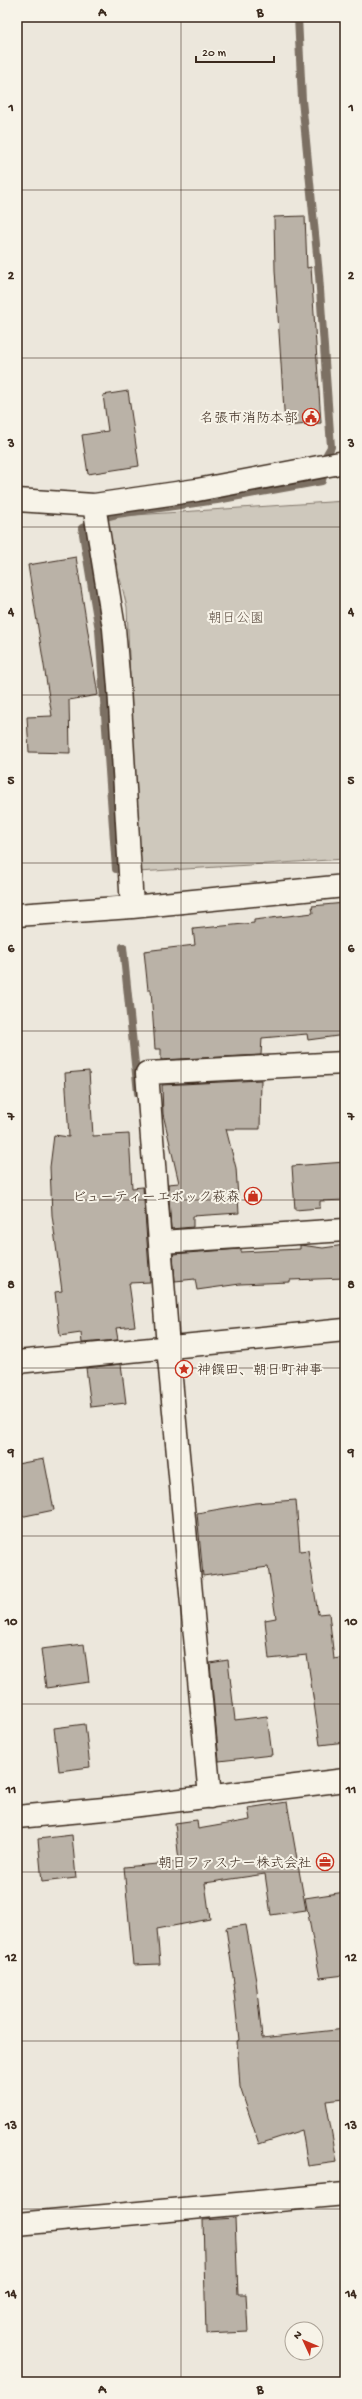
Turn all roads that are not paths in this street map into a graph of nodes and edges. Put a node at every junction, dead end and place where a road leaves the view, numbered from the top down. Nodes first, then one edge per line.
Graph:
1 (333, 465) edge
2 (17, 500) edge
3 (94, 508) junction
4 (345, 886) edge
5 (132, 907) junction
6 (17, 915) edge
7 (345, 1063) edge
8 (345, 1230) edge
9 (161, 1242) junction
10 (345, 1330) edge
11 (168, 1348) junction
12 (17, 1362) edge
13 (345, 1780) edge
14 (210, 1797) junction
15 (17, 1817) edge
16 (345, 2194) edge
17 (17, 2224) edge

1 - 3 street
2 - 3 street
3 - 5 street
4 - 5 street
5 - 6 street
7 - 9 street
8 - 9 street
9 - 11 street
10 - 11 street
11 - 12 street
11 - 14 street
13 - 14 street
14 - 15 street
16 - 17 street

